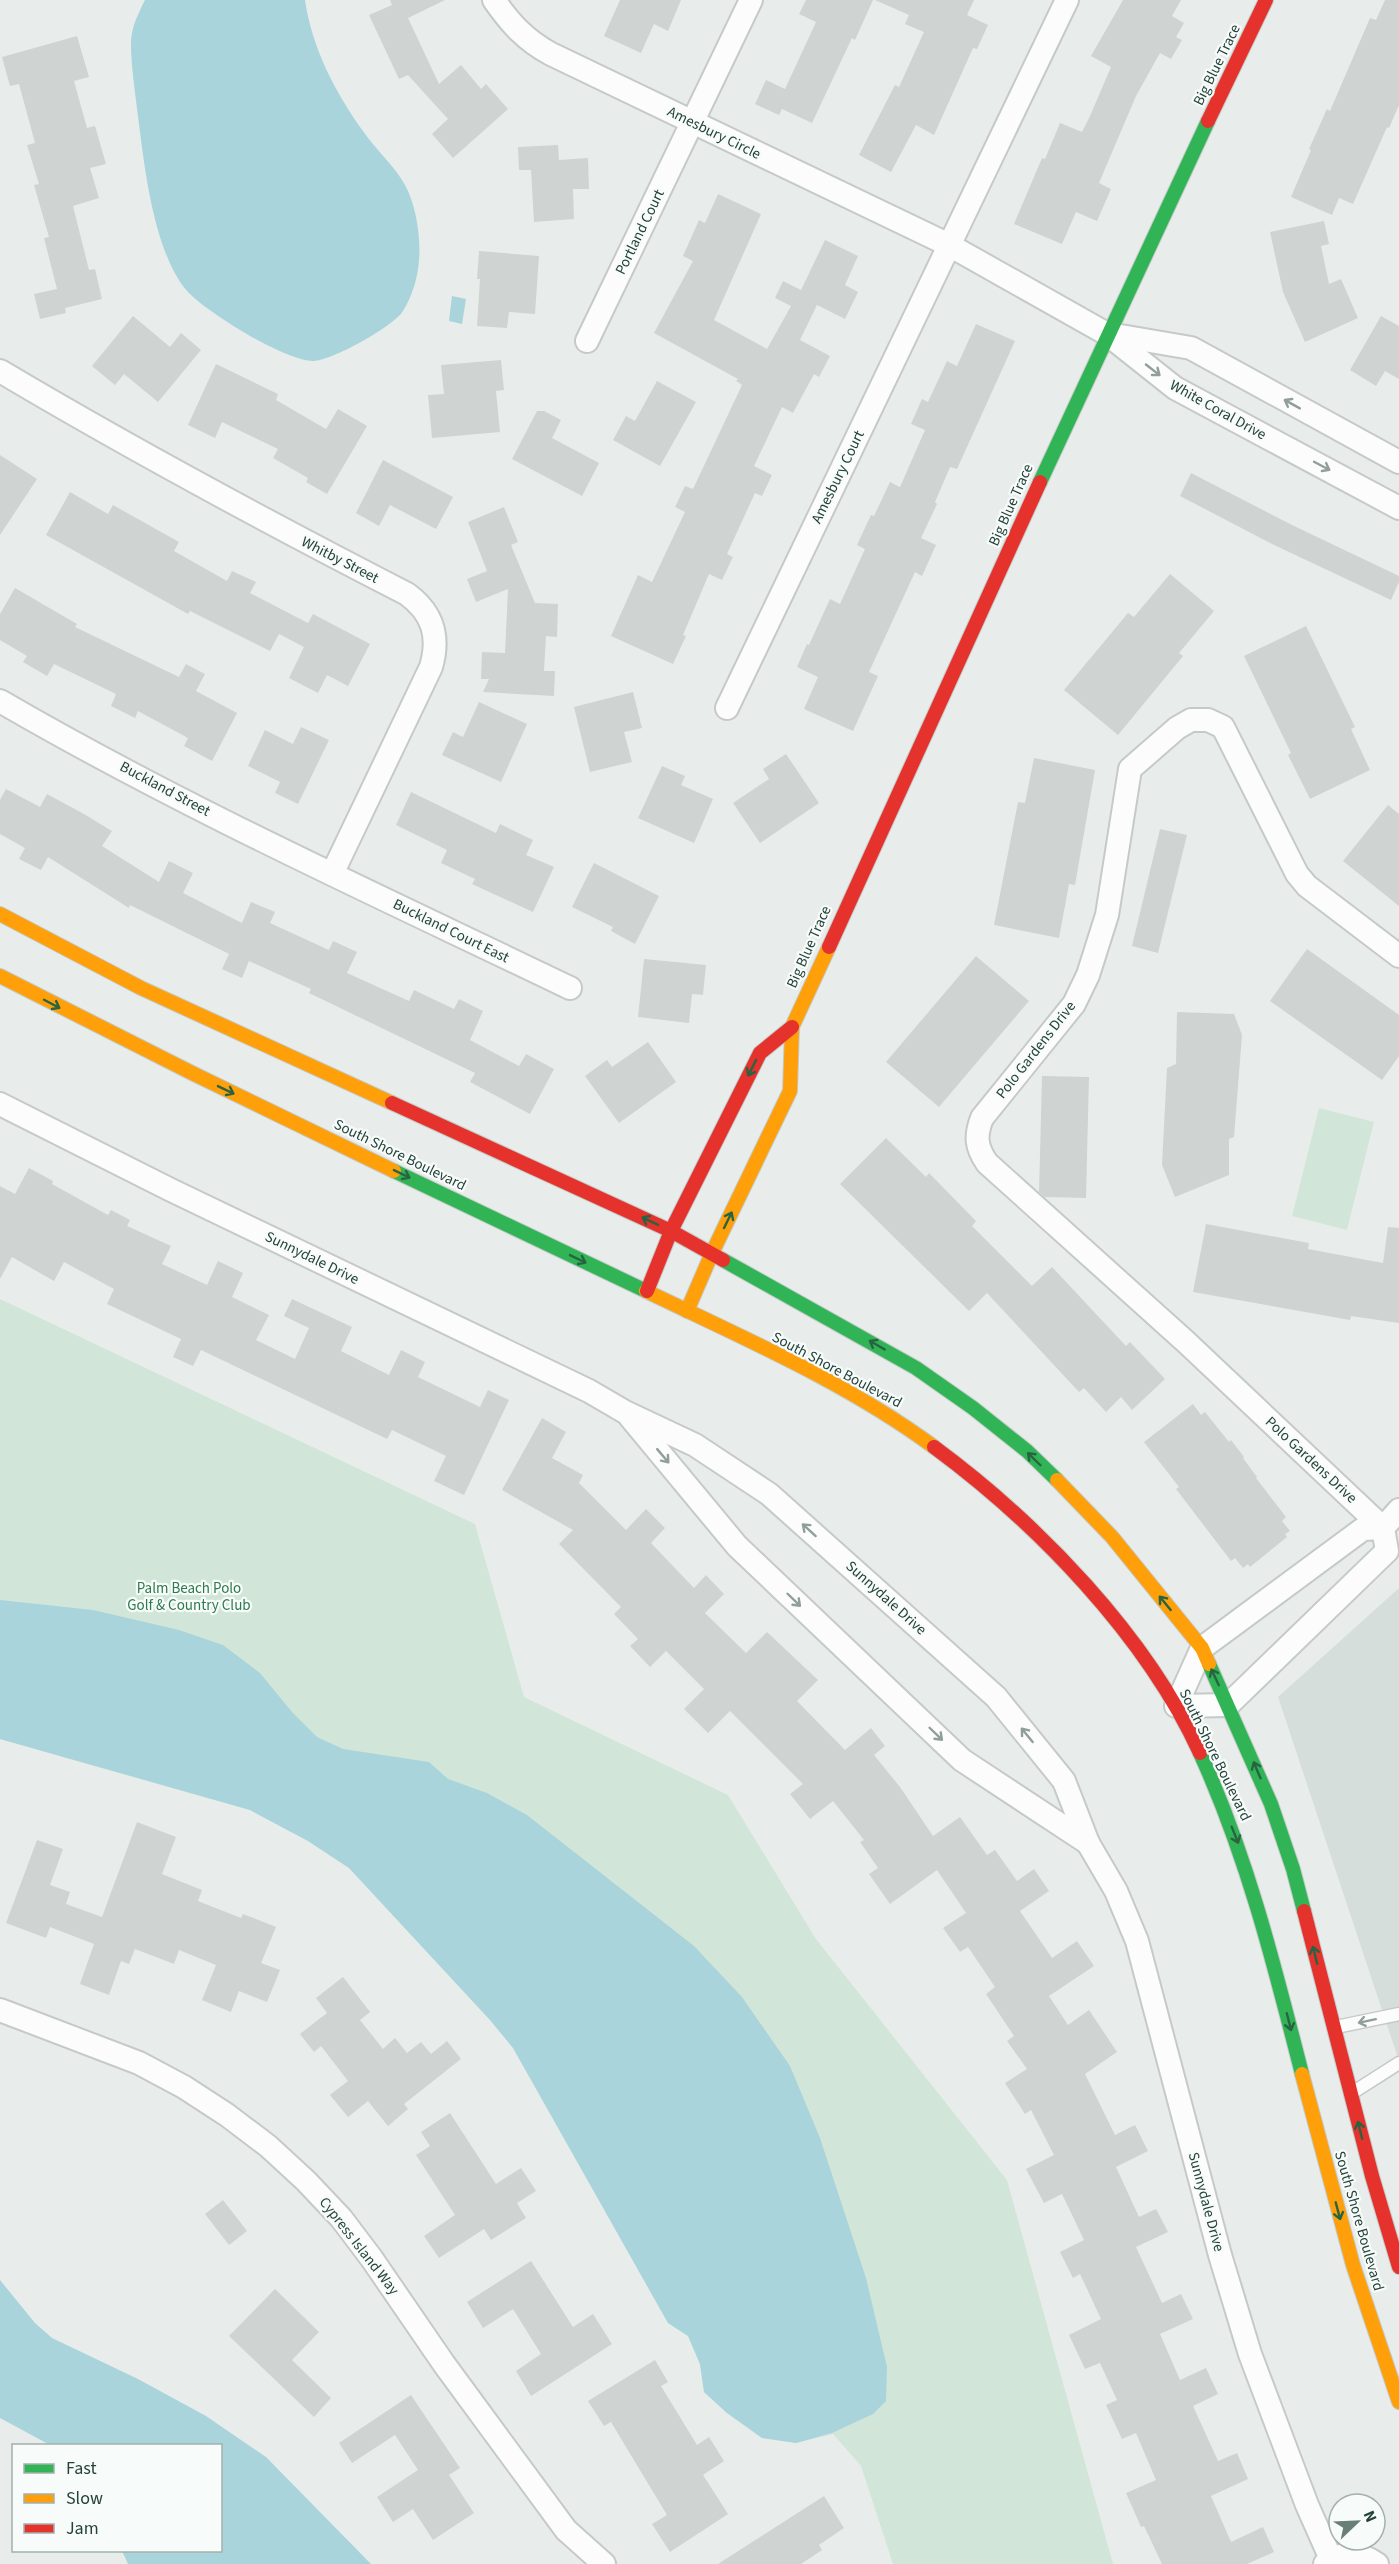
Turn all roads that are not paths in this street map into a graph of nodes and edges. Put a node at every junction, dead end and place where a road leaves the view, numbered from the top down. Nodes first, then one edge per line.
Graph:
1 (494, 0) edge
2 (751, 0) edge
3 (1067, 0) edge
4 (1266, 0) edge
5 (692, 122) junction
6 (949, 245) junction
7 (1107, 334) junction
8 (588, 341) dead end
9 (0, 371) edge
10 (1399, 462) edge
11 (1399, 508) edge
12 (0, 701) edge
13 (727, 708) dead end
14 (332, 874) junction
15 (0, 914) edge
16 (1399, 956) edge
17 (0, 976) edge
18 (570, 988) dead end
19 (792, 1027) junction
20 (0, 1104) edge
21 (671, 1231) junction
22 (712, 1253) junction
23 (647, 1291) junction
24 (687, 1311) junction
25 (625, 1412) junction
26 (1399, 1510) edge
27 (1383, 1528) junction
28 (1202, 1648) junction
29 (1228, 1705) junction
30 (1176, 1706) junction
31 (1088, 1843) junction
32 (0, 2010) edge
33 (1399, 2014) edge
34 (1334, 2028) junction
35 (1399, 2063) edge
36 (1351, 2093) junction
37 (1399, 2267) edge
38 (1399, 2402) edge
39 (1328, 2562) edge
40 (604, 2564) edge
41 (1377, 2564) edge

1 - 5 street, Amesbury Circle
2 - 5 street, Portland Court
3 - 6 street
4 - 7 street, Big Blue Trace
5 - 6 street, Amesbury Circle
5 - 8 street, Portland Court
6 - 7 street, Amesbury Circle
6 - 13 street, Amesbury Court
10 -> 7 street
7 -> 11 street, White Coral Drive
7 - 19 street, Big Blue Trace
9 - 14 street, Whitby Street
12 - 14 street, Buckland Street
14 - 18 street, Buckland Court East
21 -> 15 street, South Shore Boulevard
16 - 27 street, Polo Gardens Drive
17 -> 23 street, South Shore Boulevard
19 -> 21 street, Big Blue Trace
22 -> 19 street, Big Blue Trace
20 - 25 street, Sunnydale Drive
21 - 22 street, South Shore Boulevard
21 - 23 street, Big Blue Trace
22 - 24 street, Big Blue Trace
28 -> 22 street, South Shore Boulevard
23 - 24 street, South Shore Boulevard
24 - 30 street, South Shore Boulevard
25 -> 31 street, Sunnydale Drive
31 -> 25 street, Sunnydale Drive
26 - 27 street
27 - 28 street
27 - 29 street
29 -> 28 street, South Shore Boulevard
28 - 30 street
29 - 30 street
34 -> 29 street, South Shore Boulevard
30 -> 38 street, South Shore Boulevard
31 - 39 street, Sunnydale Drive
32 - 40 street, Cypress Island Way
33 -> 34 lane
34 - 36 street, South Shore Boulevard
35 - 36 lane
37 -> 36 street, South Shore Boulevard
39 - 41 street, Sunnydale Drive

